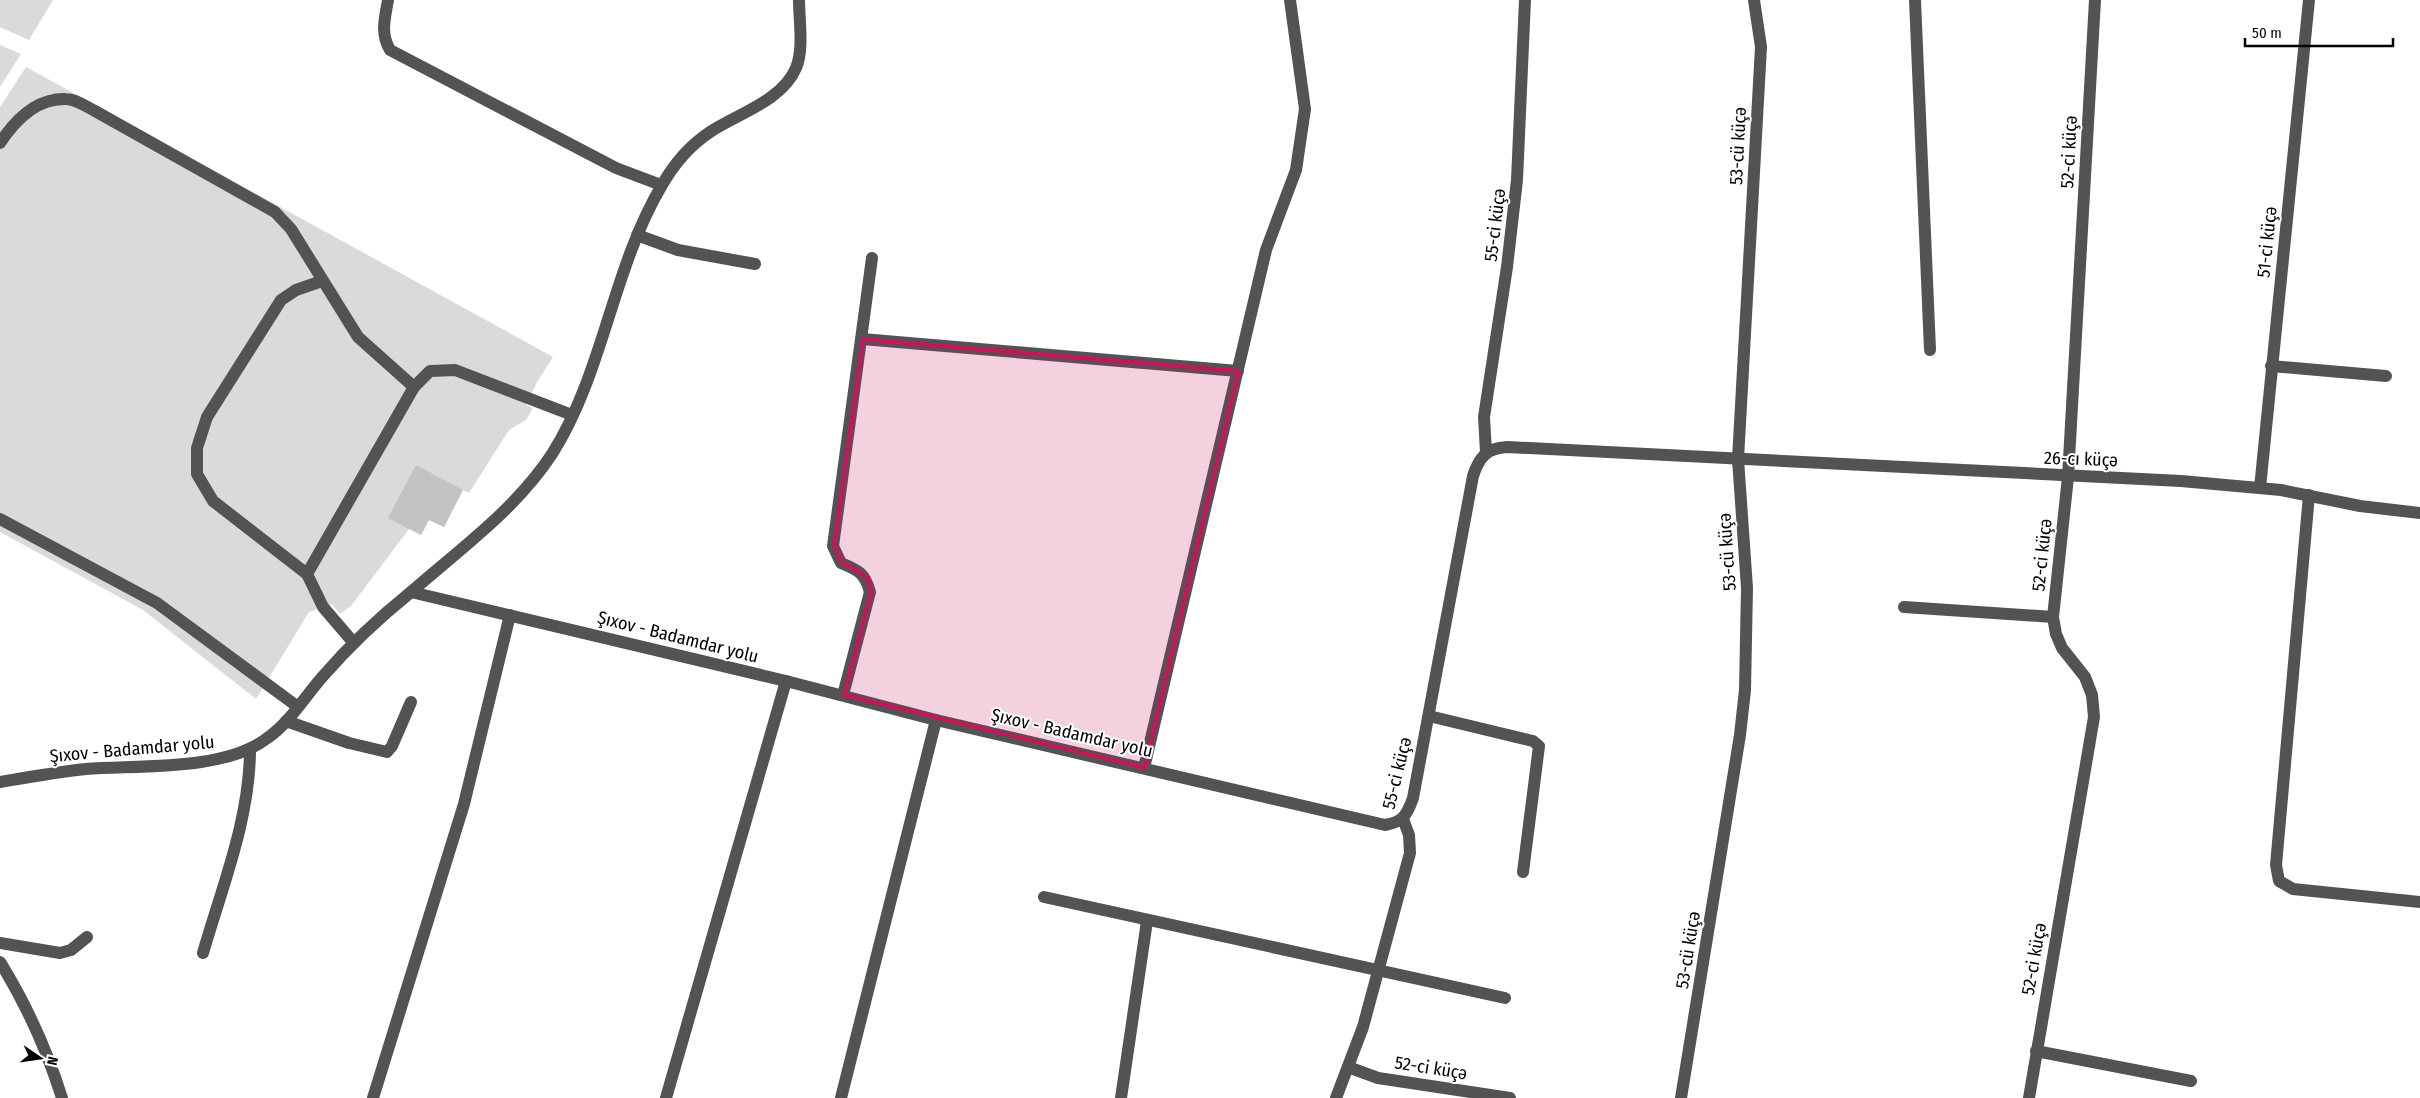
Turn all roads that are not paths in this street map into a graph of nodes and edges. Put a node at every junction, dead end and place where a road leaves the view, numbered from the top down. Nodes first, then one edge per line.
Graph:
1 (388, 0) edge
2 (799, 0) edge
3 (1290, 0) edge
4 (1525, 0) edge
5 (1754, 0) edge
6 (1915, 0) edge
7 (2095, 0) edge
8 (2309, 0) edge
9 (0, 142) edge
10 (662, 185) junction
11 (637, 235) junction
12 (872, 258) dead end
13 (755, 264) dead end
14 (322, 281) junction
15 (862, 339) junction
16 (1930, 350) dead end
17 (2271, 366) junction
18 (1238, 371) junction
19 (2386, 376) dead end
20 (414, 387) junction
21 (572, 415) junction
22 (1486, 452) junction
23 (1738, 459) junction
24 (2068, 476) junction
25 (2260, 488) junction
26 (2309, 495) junction
27 (2420, 513) edge
28 (0, 519) edge
29 (306, 574) junction
30 (412, 592) junction
31 (1904, 607) dead end
32 (510, 615) junction
33 (2053, 617) junction
34 (353, 642) junction
35 (786, 681) junction
36 (843, 695) junction
37 (410, 702) dead end
38 (298, 707) junction
39 (1428, 716) junction
40 (936, 720) junction
41 (286, 721) junction
42 (250, 749) junction
43 (1144, 768) junction
44 (0, 782) edge
45 (1403, 819) junction
46 (1523, 872) dead end
47 (1044, 897) dead end
48 (2420, 902) edge
49 (1147, 921) junction
50 (87, 937) dead end
51 (0, 944) edge
52 (203, 953) dead end
53 (0, 962) edge
54 (1380, 972) junction
55 (1505, 998) dead end
56 (2036, 1051) junction
57 (1348, 1067) junction
58 (2192, 1081) dead end
59 (1422, 1085) junction
60 (62, 1098) edge
61 (374, 1098) edge
62 (666, 1098) edge
63 (841, 1098) edge
64 (1121, 1098) edge
65 (1336, 1098) edge
66 (1419, 1098) edge
67 (1510, 1098) edge
68 (1681, 1098) edge
69 (2029, 1098) edge

1 - 10 street
2 - 10 street
3 - 18 street
4 - 22 street, 55-ci küçə
5 - 23 street, 53-cü küçə
6 - 16 street
7 - 24 street, 52-ci küçə
8 - 17 street, 51-ci küçə
9 - 14 street
10 - 11 street
11 - 13 street
11 - 21 street
12 - 15 street
14 - 20 street
14 - 29 street
15 - 18 street
15 - 36 street
17 - 19 street
17 - 25 street, 51-ci küçə
18 - 43 street
20 - 21 street
20 - 29 street
21 - 30 street
22 - 23 street
22 - 39 street, 55-ci küçə
23 - 24 street, 26-cı küçə
23 - 68 street, 53-cü küçə
24 - 25 street, 26-cı küçə
24 - 33 street, 52-ci küçə
25 - 26 street, 26-cı küçə
26 - 27 street, 26-cı küçə
26 - 48 street
28 - 38 street
29 - 34 street
30 - 32 street, Şıxov - Badamdar yolu
30 - 34 street, Şıxov - Badamdar yolu
31 - 33 street
32 - 35 street, Şıxov - Badamdar yolu
32 - 61 street
33 - 56 street, 52-ci küçə
34 - 38 street, Şıxov - Badamdar yolu
35 - 36 street, Şıxov - Badamdar yolu
35 - 62 street
36 - 40 street, Şıxov - Badamdar yolu
37 - 41 street
38 - 41 street, Şıxov - Badamdar yolu
39 - 45 street, 55-ci küçə
39 - 46 street
40 - 43 street, Şıxov - Badamdar yolu
40 - 63 street
41 - 42 street, Şıxov - Badamdar yolu
42 - 44 street, Şıxov - Badamdar yolu
42 - 52 street
43 - 45 street, Şıxov - Badamdar yolu
45 - 54 street, 55-ci küçə
47 - 49 street
49 - 54 street
49 - 64 street
50 - 51 street
53 - 60 street
54 - 55 street
54 - 57 street, 55-ci küçə
56 - 58 street
56 - 69 street, 52-ci küçə
57 - 59 street, 52-ci küçə
57 - 65 street, 55-ci küçə
59 - 66 street
59 - 67 street, 52-ci küçə

